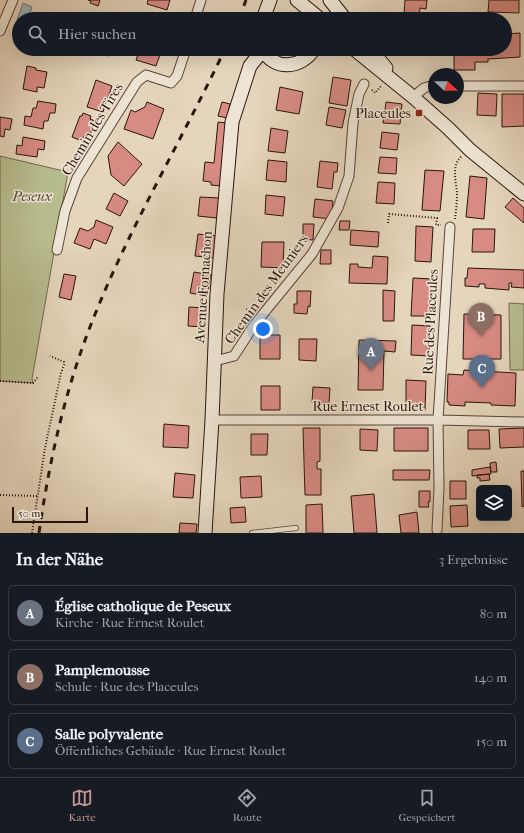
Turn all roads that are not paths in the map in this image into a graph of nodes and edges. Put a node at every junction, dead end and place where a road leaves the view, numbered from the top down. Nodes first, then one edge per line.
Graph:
1 (13, 0) edge
2 (201, 0) edge
3 (270, 0) edge
4 (297, 0) edge
5 (330, 0) edge
6 (197, 12) edge
7 (266, 12) edge
8 (312, 12) edge
9 (340, 12) edge
10 (0, 31) edge
11 (184, 56) edge
12 (258, 56) edge
13 (267, 56) edge
14 (308, 56) edge
15 (363, 56) edge
16 (376, 56) edge
17 (364, 84) dead end
18 (464, 86) edge
19 (524, 86) edge
20 (428, 87) edge
21 (413, 97) junction
22 (524, 194) edge
23 (450, 226) road end
24 (57, 250) dead end
25 (215, 361) junction
26 (212, 420) junction
27 (438, 420) junction
28 (524, 422) edge
29 (296, 528) dead end
30 (437, 530) dead end
31 (205, 533) edge
32 (252, 533) edge

1 - 10 street
2 - 6 street
3 - 7 street
4 - 8 street
5 - 9 street
11 - 24 street, Chemin des Tires
12 - 25 street, Avenue Fornachon
13 - 14 street
15 - 21 street
16 - 21 street
17 - 25 street, Chemin des Meuniers
18 - 19 street
20 - 21 street
21 - 22 street
23 - 27 street, Rue des Placeules
25 - 26 street, Avenue Fornachon
26 - 27 street, Rue Ernest Roulet
26 - 31 street, Avenue Fornachon
27 - 28 street, Rue Ernest Roulet
27 - 30 street, Rue des Placeules
29 - 32 lane

